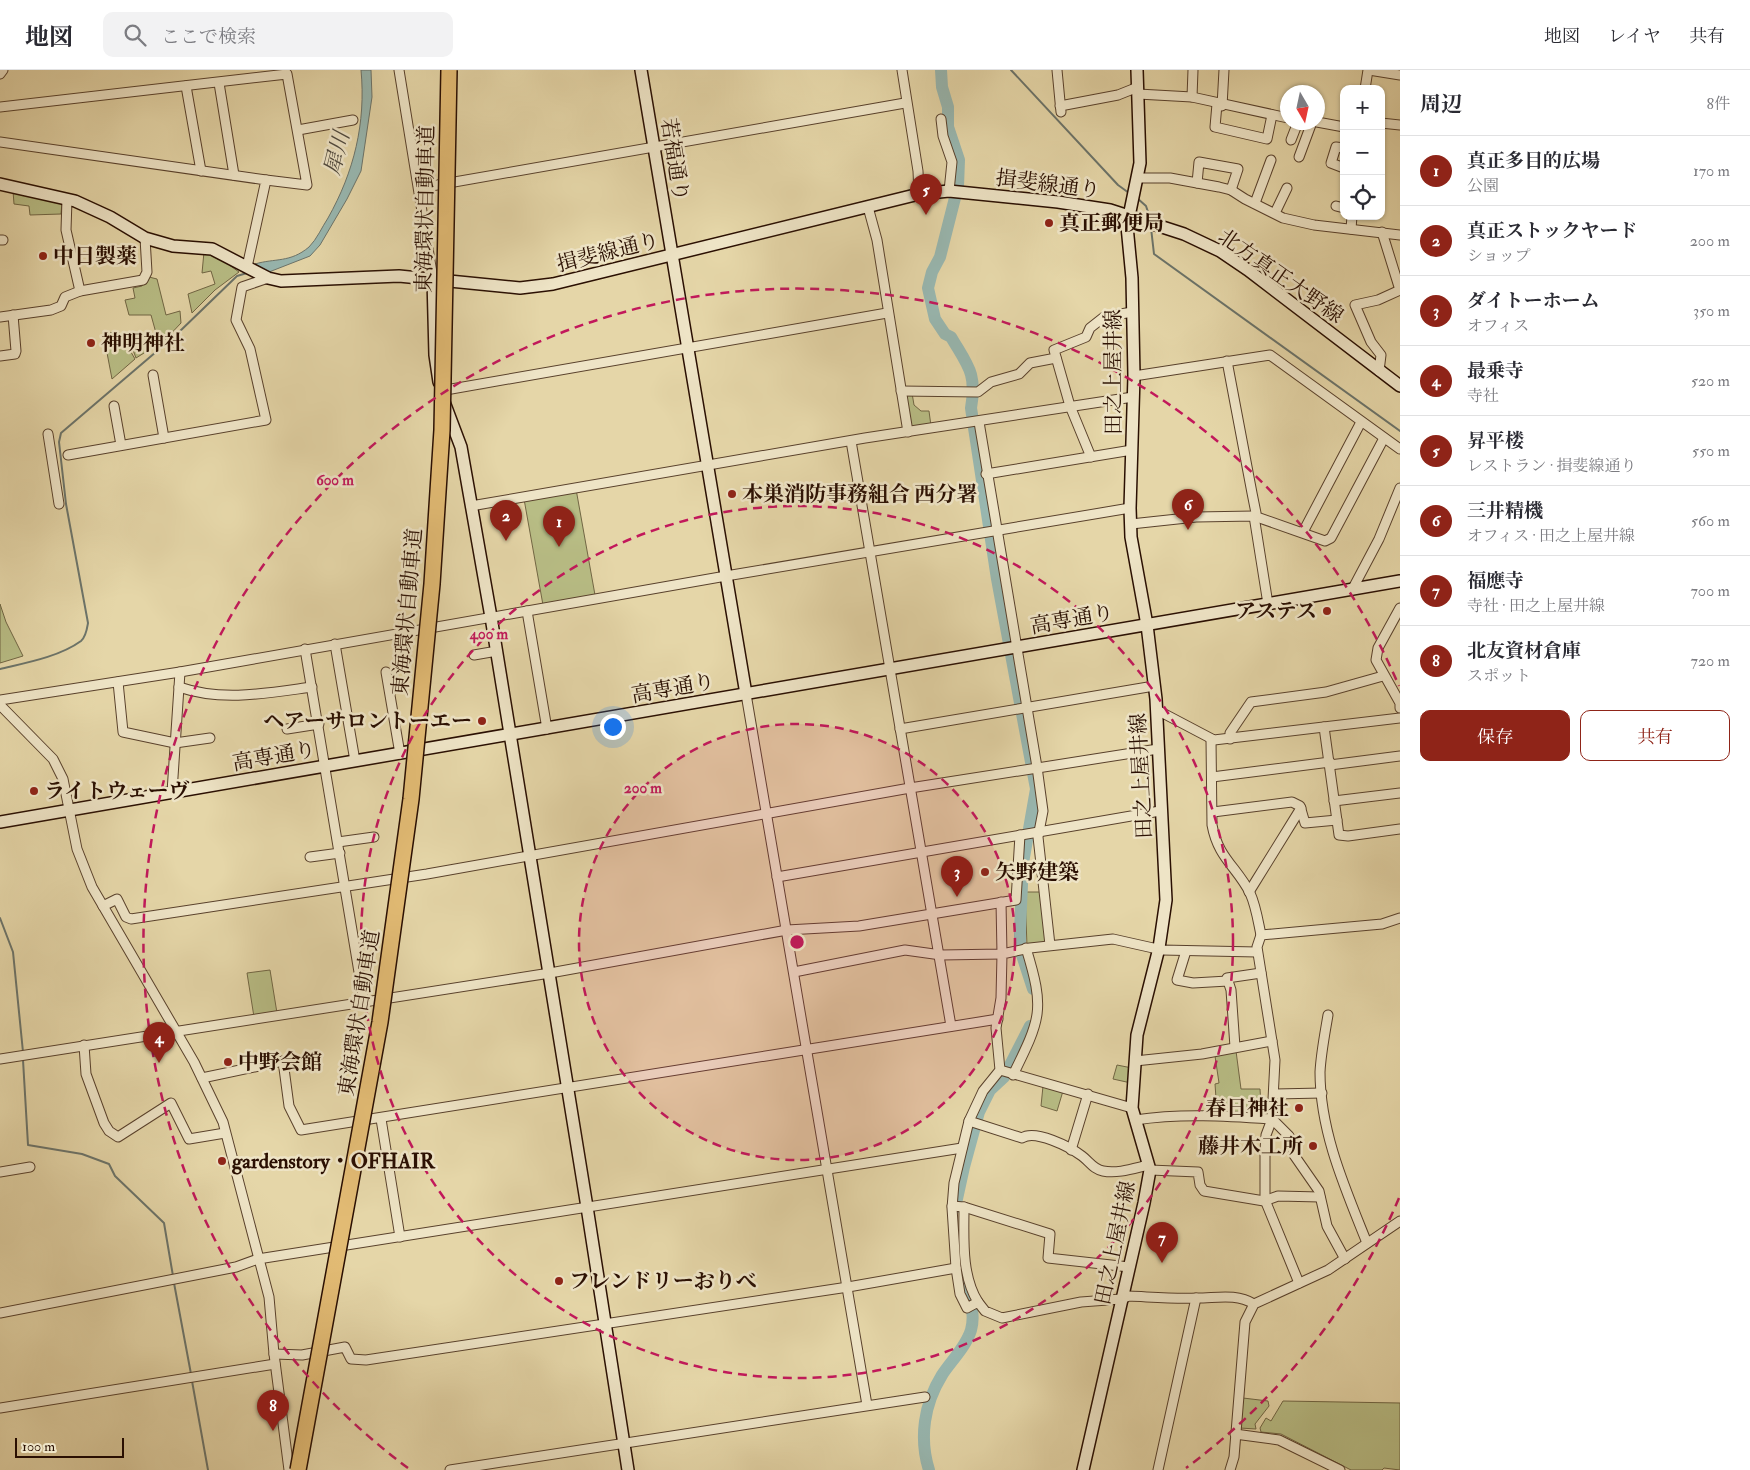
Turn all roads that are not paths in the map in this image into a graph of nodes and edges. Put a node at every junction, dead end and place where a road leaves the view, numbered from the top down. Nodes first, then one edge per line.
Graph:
1 (3, 70) edge
2 (399, 70) edge
3 (449, 70) edge
4 (641, 70) edge
5 (902, 70) edge
6 (1057, 70) edge
7 (1137, 70) edge
8 (1193, 70) edge
9 (1224, 70) edge
10 (1368, 70) edge
11 (0, 74) edge
12 (1400, 75) edge
13 (219, 83) junction
14 (1366, 85) edge
15 (186, 86) junction
16 (1138, 90) junction
17 (1192, 98) junction
18 (905, 102) junction
19 (1219, 105) junction
20 (0, 107) edge
21 (1272, 115) junction
22 (1280, 116) edge
23 (941, 119) dead end
24 (353, 120) dead end
25 (1325, 123) edge
26 (1385, 123) edge
27 (1400, 125) edge
28 (1340, 126) edge
29 (298, 130) junction
30 (1294, 130) edge
31 (1309, 130) edge
32 (1290, 140) dead end
33 (0, 142) edge
34 (654, 147) junction
35 (1340, 148) edge
36 (1299, 156) dead end
37 (1271, 160) dead end
38 (1340, 166) edge
39 (201, 171) junction
40 (234, 175) junction
41 (1138, 178) junction
42 (266, 180) junction
43 (1196, 183) junction
44 (0, 184) edge
45 (420, 188) junction
46 (1287, 188) dead end
47 (1231, 190) junction
48 (955, 192) junction
49 (919, 194) junction
50 (67, 199) junction
51 (1255, 203) junction
52 (1131, 205) junction
53 (868, 207) junction
54 (1275, 213) junction
55 (1352, 220) edge
56 (1351, 229) junction
57 (1382, 232) junction
58 (1400, 234) edge
59 (145, 238) junction
60 (672, 256) junction
61 (247, 267) junction
62 (268, 278) junction
63 (433, 279) junction
64 (1400, 290) edge
65 (80, 291) junction
66 (1132, 312) junction
67 (887, 313) junction
68 (13, 315) junction
69 (0, 317) edge
70 (688, 348) junction
71 (0, 356) edge
72 (1056, 358) junction
73 (1227, 361) junction
74 (1379, 371) junction
75 (153, 375) dead end
76 (1134, 376) junction
77 (1400, 386) edge
78 (440, 391) junction
79 (901, 391) junction
80 (1133, 397) junction
81 (114, 406) dead end
82 (1070, 406) junction
83 (975, 422) junction
84 (1362, 422) junction
85 (908, 432) junction
86 (48, 434) dead end
87 (164, 438) junction
88 (1384, 438) junction
89 (851, 441) junction
90 (121, 445) junction
91 (1400, 449) edge
92 (1132, 450) junction
93 (68, 454) dead end
94 (1092, 457) junction
95 (707, 465) junction
96 (986, 474) junction
97 (1400, 488) edge
98 (60, 504) dead end
99 (471, 506) junction
100 (1130, 508) junction
101 (1254, 516) junction
102 (1131, 524) junction
103 (996, 532) junction
104 (1303, 532) junction
105 (870, 552) junction
106 (726, 576) junction
107 (1400, 581) edge
108 (1352, 590) junction
109 (1268, 604) junction
110 (1400, 608) edge
111 (528, 611) junction
112 (491, 617) junction
113 (1148, 625) junction
114 (335, 644) junction
115 (1013, 648) junction
116 (305, 650) junction
117 (496, 651) junction
118 (474, 654) dead end
119 (890, 670) junction
120 (180, 672) junction
121 (386, 672) dead end
122 (1383, 676) junction
123 (118, 682) junction
124 (1154, 686) junction
125 (179, 687) junction
126 (312, 687) junction
127 (746, 694) junction
128 (0, 700) edge
129 (0, 705) edge
130 (1027, 708) junction
131 (1400, 708) edge
132 (1157, 710) junction
133 (1400, 718) edge
134 (319, 724) junction
135 (1324, 727) junction
136 (287, 729) dead end
137 (547, 729) junction
138 (900, 729) junction
139 (510, 735) junction
140 (210, 738) dead end
141 (1211, 739) junction
142 (1230, 739) junction
143 (175, 743) junction
144 (1158, 749) junction
145 (400, 754) junction
146 (1400, 756) edge
147 (355, 761) junction
148 (1330, 764) junction
149 (326, 766) junction
150 (1037, 767) junction
151 (1212, 777) junction
152 (910, 788) junction
153 (172, 792) junction
154 (1400, 793) edge
155 (1334, 801) junction
156 (1301, 808) junction
157 (68, 810) junction
158 (1160, 811) junction
159 (1212, 812) junction
160 (767, 813) junction
161 (1337, 820) junction
162 (0, 822) edge
163 (1400, 829) edge
164 (1040, 830) junction
165 (1020, 835) junction
166 (374, 837) dead end
167 (338, 842) junction
168 (921, 852) junction
169 (340, 853) junction
170 (530, 856) junction
171 (310, 857) dead end
172 (777, 877) junction
173 (345, 886) junction
174 (1249, 892) junction
175 (1001, 902) junction
176 (102, 906) junction
177 (933, 914) junction
178 (1400, 918) edge
179 (787, 930) junction
180 (1261, 935) junction
181 (1050, 945) junction
182 (1159, 948) junction
183 (1022, 949) junction
184 (1186, 951) junction
185 (1258, 952) junction
186 (940, 954) junction
187 (1002, 954) junction
188 (794, 972) junction
189 (550, 973) junction
190 (1261, 973) junction
191 (1228, 981) junction
192 (364, 1002) junction
193 (1328, 1015) dead end
194 (998, 1019) junction
195 (951, 1026) junction
196 (177, 1032) junction
197 (1272, 1041) junction
198 (84, 1045) junction
199 (1235, 1048) junction
200 (807, 1050) junction
201 (0, 1059) edge
202 (1135, 1061) junction
203 (1000, 1070) junction
204 (1013, 1075) junction
205 (202, 1078) junction
206 (568, 1089) junction
207 (1322, 1093) junction
208 (1088, 1094) junction
209 (1275, 1094) junction
210 (1132, 1108) junction
211 (381, 1119) junction
212 (1272, 1119) junction
213 (1135, 1120) junction
214 (969, 1121) junction
215 (225, 1133) junction
216 (962, 1148) junction
217 (1071, 1150) junction
218 (30, 1167) dead end
219 (828, 1168) junction
220 (1149, 1168) junction
221 (0, 1172) edge
222 (1320, 1197) junction
223 (1265, 1200) junction
224 (952, 1206) junction
225 (588, 1207) junction
226 (964, 1207) junction
227 (1400, 1220) edge
228 (400, 1237) junction
229 (1367, 1243) junction
230 (258, 1259) junction
231 (1345, 1259) junction
232 (1129, 1266) junction
233 (956, 1268) junction
234 (1299, 1283) junction
235 (848, 1287) junction
236 (1196, 1298) junction
237 (1121, 1299) junction
238 (1254, 1304) junction
239 (974, 1305) junction
240 (0, 1313) edge
241 (604, 1326) junction
242 (324, 1331) junction
243 (274, 1359) junction
244 (925, 1397) dead end
245 (867, 1405) junction
246 (0, 1408) edge
247 (1235, 1434) junction
248 (624, 1443) junction
249 (290, 1470) edge
250 (298, 1470) edge
251 (450, 1470) edge
252 (628, 1470) edge
253 (1084, 1470) edge
254 (1158, 1470) edge
255 (1230, 1470) edge
256 (1340, 1470) edge

1 - 11 street
2 - 45 street
3 - 242 highway, 東海環状自動車道, bridge
4 - 34 street, 若福通り
5 - 18 street
6 - 16 street
7 - 16 street, 田之上屋井線
8 - 17 street
9 - 19 street
10 - 12 street
10 - 14 street
13 - 15 street
13 - 29 street
13 - 40 street
15 - 20 street
15 - 39 street
16 - 17 street
16 - 41 street, 田之上屋井線
17 - 19 street
18 - 34 street
18 - 49 street
19 - 21 street
19 - 21 street
21 - 22 street
23 - 48 street
24 - 29 street
25 - 28 street
26 - 27 street
29 - 42 street
30 - 32 street
31 - 36 street
33 - 39 street
34 - 45 street
34 - 60 street, 若福通り
35 - 38 street
37 - 51 street
39 - 40 street
40 - 42 street
41 - 43 street
41 - 52 street, 田之上屋井線
42 - 61 street
43 - 47 street
43 - 47 street
44 - 50 street
45 - 63 street
46 - 54 street
47 - 51 street
48 - 49 street, 揖斐線通り
48 - 52 street, 揖斐線通り
49 - 53 street, 揖斐線通り
50 - 59 street
50 - 65 street
51 - 54 street
52 - 66 street, 田之上屋井線
52 - 74 street, 北方真正大野線
53 - 60 street, 揖斐線通り
53 - 67 street
54 - 56 street
55 - 56 street
56 - 57 street
57 - 58 street
57 - 64 street
59 - 61 street
59 - 65 street
60 - 63 street, 揖斐線通り
60 - 70 street, 若福通り
61 - 62 street
62 - 63 street, 揖斐線通り
62 - 87 street
63 - 78 street
64 - 74 street
65 - 68 street
66 - 72 street
66 - 76 street, 田之上屋井線
67 - 70 street
67 - 79 street
68 - 69 street
68 - 71 street
70 - 78 street
70 - 95 street, 若福通り
72 - 79 street
72 - 82 street
73 - 76 street
73 - 84 street
73 - 101 street
74 - 77 street, 北方真正大野線
75 - 87 street
76 - 80 street, 田之上屋井線
78 - 99 street
79 - 85 street
80 - 82 street
80 - 92 street, 田之上屋井線
81 - 90 street
82 - 83 street
82 - 94 street
83 - 85 street
83 - 96 street
84 - 88 street
84 - 104 street
85 - 89 street
86 - 98 street
87 - 90 street
88 - 91 street
88 - 104 street
89 - 95 street
89 - 105 street
90 - 93 street
92 - 94 street
92 - 100 street, 田之上屋井線
94 - 96 street
95 - 99 street
95 - 106 street, 若福通り
96 - 103 street
97 - 108 street
99 - 112 street
100 - 102 street, 田之上屋井線
100 - 103 street
101 - 102 street
101 - 104 street
101 - 109 street
102 - 113 street, 田之上屋井線
103 - 105 street
103 - 115 street
105 - 106 street
105 - 119 street
106 - 111 street
106 - 127 street, 若福通り
107 - 108 street, 高専通り
108 - 109 street, 高専通り
109 - 113 street, 高専通り
110 - 122 street
111 - 112 street
111 - 137 street
112 - 114 street
112 - 117 street
113 - 115 street, 高専通り
113 - 124 street, 田之上屋井線
114 - 116 street
114 - 147 street
115 - 119 street, 高専通り
115 - 130 street
116 - 120 street
116 - 126 street
117 - 118 street
117 - 139 street
119 - 127 street, 高専通り
119 - 138 street
120 - 123 street
120 - 125 street
121 - 145 street
122 - 131 street
122 - 142 street
123 - 128 street
123 - 143 street
124 - 130 street
124 - 132 street, 田之上屋井線
125 - 126 street
125 - 143 street
126 - 134 street
127 - 137 street, 高専通り
127 - 160 street
129 - 157 street
130 - 138 street
130 - 150 street
132 - 141 street
132 - 144 street, 田之上屋井線
133 - 135 street
134 - 136 street
134 - 149 street
135 - 142 street
135 - 148 street
137 - 139 street, 高専通り
138 - 152 street
139 - 145 street, 高専通り
139 - 170 street
140 - 143 street
141 - 142 street
141 - 151 street
143 - 153 street
144 - 150 street
144 - 158 street, 田之上屋井線
145 - 147 street, 高専通り
146 - 148 street
147 - 149 street, 高専通り
148 - 151 street
148 - 155 street
149 - 153 street, 高専通り
149 - 167 street
150 - 152 street
150 - 164 street
151 - 159 street
152 - 160 street
152 - 168 street
153 - 157 street, 高専通り
154 - 155 street
155 - 161 street
156 - 159 street
156 - 161 street
156 - 174 street
157 - 162 street, 高専通り
157 - 176 street
158 - 164 street
158 - 182 street, 田之上屋井線
159 - 174 street
160 - 170 street
160 - 172 street
161 - 163 street
164 - 165 street
164 - 181 street
165 - 168 street
165 - 175 street
166 - 167 street
167 - 169 street
168 - 172 street
168 - 177 street
169 - 171 street
169 - 173 street
170 - 173 street
170 - 189 street
172 - 179 street
173 - 176 street
173 - 192 street
174 - 180 street
175 - 177 street
175 - 187 street
176 - 196 street
177 - 179 street
177 - 186 street
178 - 180 street
179 - 188 street
179 - 189 street
180 - 185 street
181 - 182 street
181 - 183 street
182 - 184 street
182 - 202 street, 田之上屋井線
183 - 187 street
183 - 204 street
184 - 185 street
184 - 191 street
185 - 190 street
186 - 187 street
186 - 188 street
186 - 195 street
187 - 194 street
188 - 200 street
189 - 192 street
189 - 206 street
190 - 191 street
190 - 197 street
191 - 199 street
192 - 196 street
193 - 207 street
194 - 195 street
194 - 203 street
195 - 200 street
196 - 198 street
196 - 205 street
197 - 199 street
197 - 209 street
198 - 201 street
198 - 215 street
199 - 202 street
200 - 206 street
200 - 219 street
202 - 210 street, 田之上屋井線
203 - 204 street
203 - 214 street
204 - 208 street
205 - 211 street
205 - 215 street
206 - 211 street
206 - 225 street
207 - 209 street
207 - 229 street
208 - 210 street
208 - 217 street
209 - 212 street
210 - 213 street, 田之上屋井線
211 - 228 street
212 - 213 street
212 - 222 street
212 - 223 street
213 - 220 street, 田之上屋井線
214 - 216 street
214 - 217 street
215 - 230 street
216 - 219 street
216 - 224 street
217 - 220 street
218 - 221 street
219 - 225 street
219 - 235 street
220 - 223 street
220 - 232 street, 田之上屋井線
222 - 223 street
222 - 231 street
223 - 234 street
224 - 226 street
224 - 233 street
225 - 228 street
225 - 241 street
226 - 232 street
226 - 239 street
227 - 229 street
228 - 230 street
229 - 231 street
230 - 240 street
230 - 243 street
231 - 234 street
232 - 237 street, 田之上屋井線
233 - 235 street
233 - 239 street
234 - 238 street
235 - 241 street
235 - 245 street
236 - 237 street
236 - 238 street
236 - 254 street
237 - 239 street
237 - 253 street, 田之上屋井線
238 - 247 street
241 - 243 street
241 - 248 street
242 - 249 highway, 東海環状自動車道, bridge
242 - 250 highway, 東海環状自動車道, bridge
243 - 246 street
243 - 249 street
244 - 245 street
245 - 248 street
247 - 255 street
247 - 256 street
248 - 251 street
248 - 252 street

